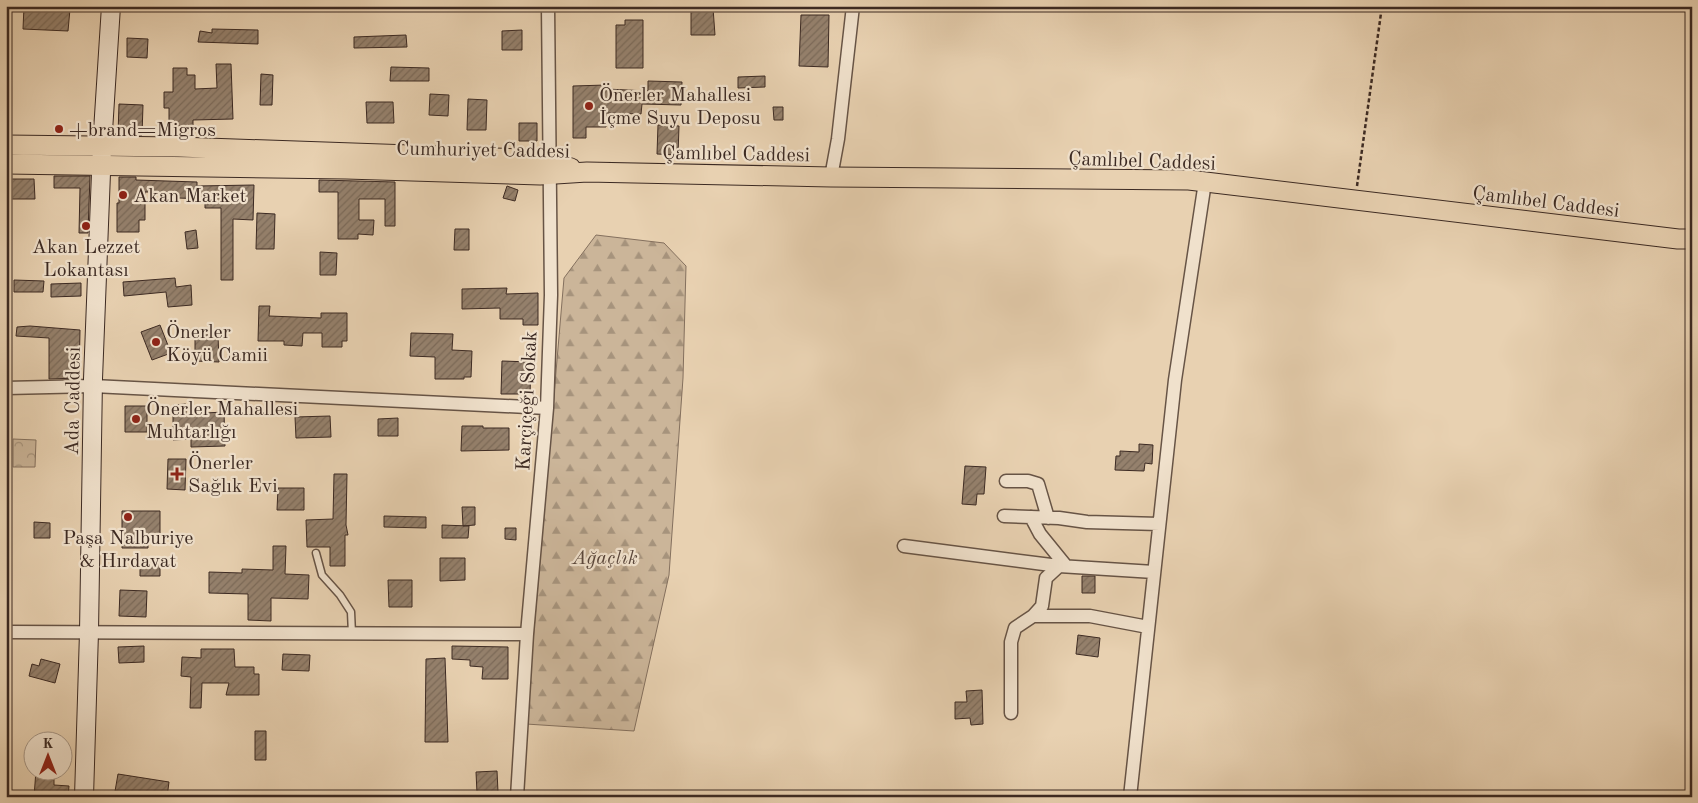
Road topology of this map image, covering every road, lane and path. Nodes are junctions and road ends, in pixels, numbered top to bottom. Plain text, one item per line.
1 (111, 6) edge
2 (548, 6) edge
3 (854, 6) edge
4 (1382, 6) edge
5 (6, 145) edge
6 (102, 156) junction
7 (6, 164) edge
8 (550, 169) junction
9 (587, 172) joint
10 (831, 177) junction
11 (1205, 182) junction
12 (1355, 200) junction
13 (1692, 239) edge
14 (93, 386) junction
15 (6, 388) edge
16 (547, 408) junction
17 (1006, 481) dead end
18 (1004, 516) dead end
19 (1031, 517) junction
20 (1048, 518) junction
21 (1160, 524) junction
22 (904, 546) dead end
23 (316, 553) dead end
24 (1063, 566) junction
25 (1154, 572) junction
26 (1032, 616) junction
27 (1148, 627) junction
28 (6, 632) edge
29 (89, 632) junction
30 (352, 634) junction
31 (527, 634) junction
32 (1010, 713) dead end
33 (84, 797) edge
34 (517, 797) edge
35 (1130, 797) edge

1 - 6 main road, Ada Caddesi
2 - 8 street, Karçiçeği Sokak
3 - 10 street
4 - 12 path
5 - 6 main road
6 - 7 main road
6 - 8 main road, Cumhuriyet Caddesi
6 - 14 main road, Ada Caddesi
8 - 9 main road, Cumhuriyet Caddesi
8 - 16 street, Karçiçeği Sokak
9 - 10 main road, Çamlıbel Caddesi
10 - 11 main road, Çamlıbel Caddesi
11 - 12 main road, Çamlıbel Caddesi
11 - 21 street
12 - 13 main road, Çamlıbel Caddesi
14 - 15 street
14 - 16 street
14 - 29 main road, Ada Caddesi
16 - 31 street, Karçiçeği Sokak
17 - 20 street
18 - 19 street
19 - 20 street
19 - 24 street
20 - 21 street
21 - 25 street
22 - 24 street
23 - 30 lane
24 - 25 street
24 - 26 street
25 - 27 street
26 - 27 street
26 - 32 street
27 - 35 street
28 - 29 street
29 - 30 street
29 - 33 main road, Ada Caddesi
30 - 31 street
31 - 34 street, Karçiçeği Sokak

